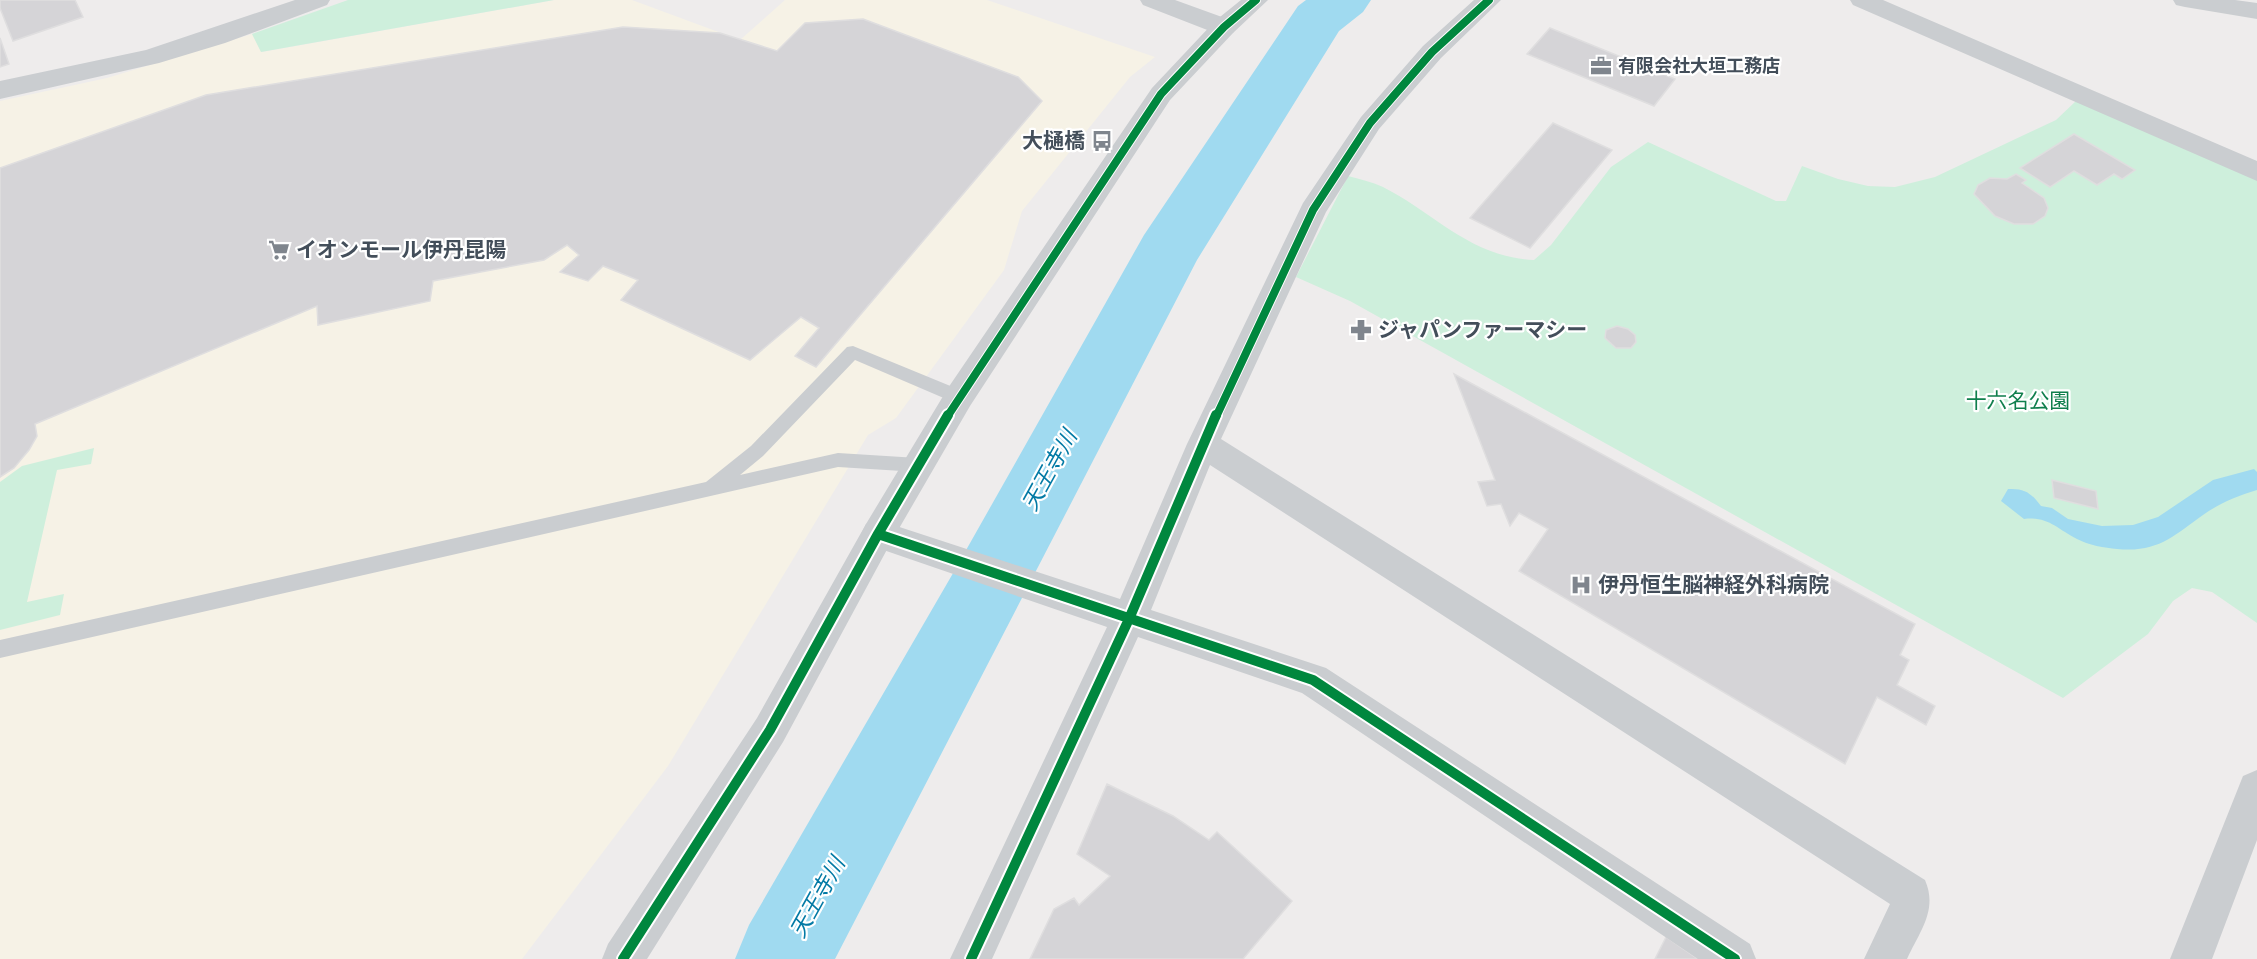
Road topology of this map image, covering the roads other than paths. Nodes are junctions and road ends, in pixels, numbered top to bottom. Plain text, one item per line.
1 (318, 0) edge
2 (1152, 0) edge
3 (1256, 0) edge
4 (1489, 0) edge
5 (1862, 0) edge
6 (2185, 0) edge
7 (2257, 11) edge
8 (1224, 27) junction
9 (0, 90) edge
10 (2257, 172) edge
11 (959, 397) junction
12 (1203, 444) junction
13 (918, 465) junction
14 (711, 488) junction
15 (893, 539) junction
16 (1120, 616) junction
17 (0, 649) edge
18 (2257, 789) edge
19 (623, 959) edge
20 (971, 959) edge
21 (1735, 959) edge
22 (1885, 959) edge
23 (2191, 959) edge

1 - 9 street
2 - 8 street
3 - 8 street
4 - 12 street
5 - 10 street
6 - 7 street
8 - 11 street
11 - 13 street
11 - 14 lane
12 - 16 street
12 - 22 street
13 - 14 lane
13 - 15 street
14 - 17 lane
15 - 16 street
15 - 19 street
16 - 20 street
16 - 21 street
18 - 23 street

